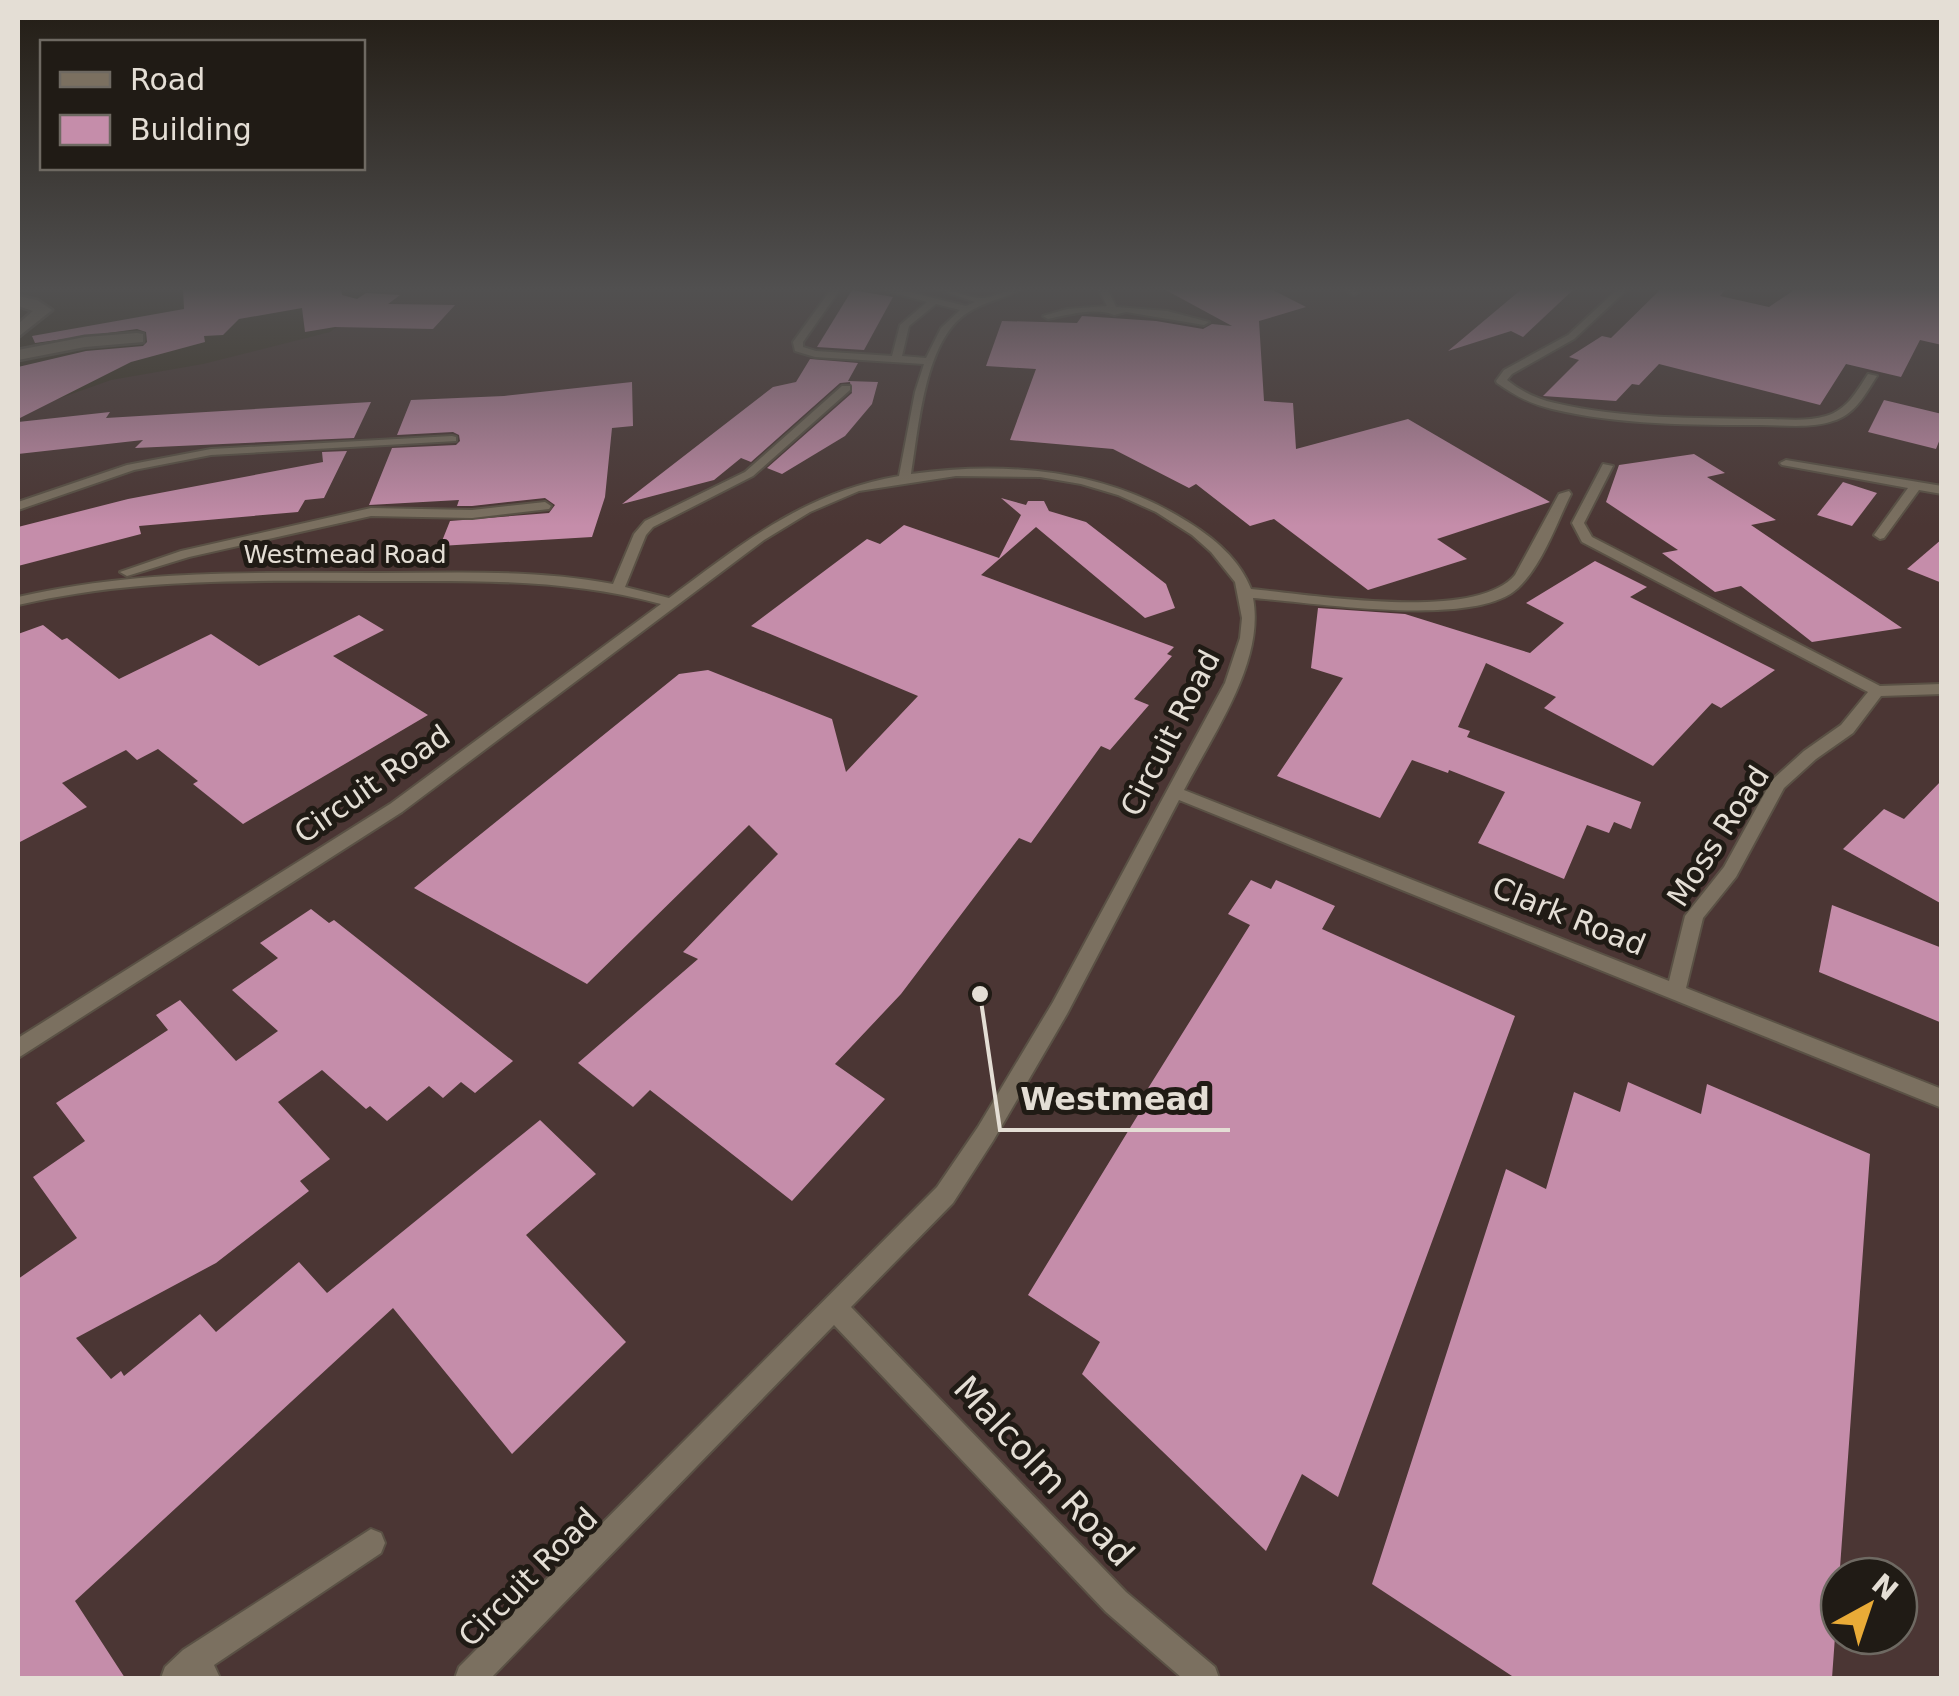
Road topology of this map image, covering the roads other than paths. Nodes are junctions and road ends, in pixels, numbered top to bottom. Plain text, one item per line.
1 (928, 367) edge
2 (1517, 367) edge
3 (1872, 376) dead end
4 (846, 388) dead end
5 (452, 439) dead end
6 (1786, 463) dead end
7 (1607, 466) dead end
8 (904, 478) junction
9 (1916, 486) junction
10 (1942, 490) edge
11 (1566, 494) dead end
12 (18, 506) edge
13 (545, 506) dead end
14 (1880, 535) dead end
15 (93, 582) junction
16 (619, 586) junction
17 (1248, 594) junction
18 (18, 601) edge
19 (672, 603) junction
20 (1942, 688) edge
21 (1877, 691) junction
22 (1174, 792) junction
23 (1676, 990) junction
24 (18, 1049) edge
25 (1942, 1099) edge
26 (836, 1309) junction
27 (371, 1543) dead end
28 (192, 1673) edge
29 (470, 1678) edge
30 (1204, 1678) edge

1 - 8 lane
2 - 3 lane
4 - 16 lane
5 - 12 lane
6 - 9 lane
7 - 21 lane
8 - 17 lane, Circuit Road
8 - 19 lane, Circuit Road
9 - 10 lane
9 - 14 lane
11 - 17 lane
13 - 15 lane
15 - 16 lane, Westmead Road
15 - 18 lane, Westmead Road
16 - 19 lane, Westmead Road
17 - 22 lane, Circuit Road
19 - 24 lane, Circuit Road
20 - 21 lane
21 - 23 lane, Moss Road
22 - 23 lane, Clark Road
22 - 26 lane, Circuit Road
23 - 25 lane, Clark Road
26 - 29 lane, Circuit Road
26 - 30 lane, Malcolm Road
27 - 28 lane

